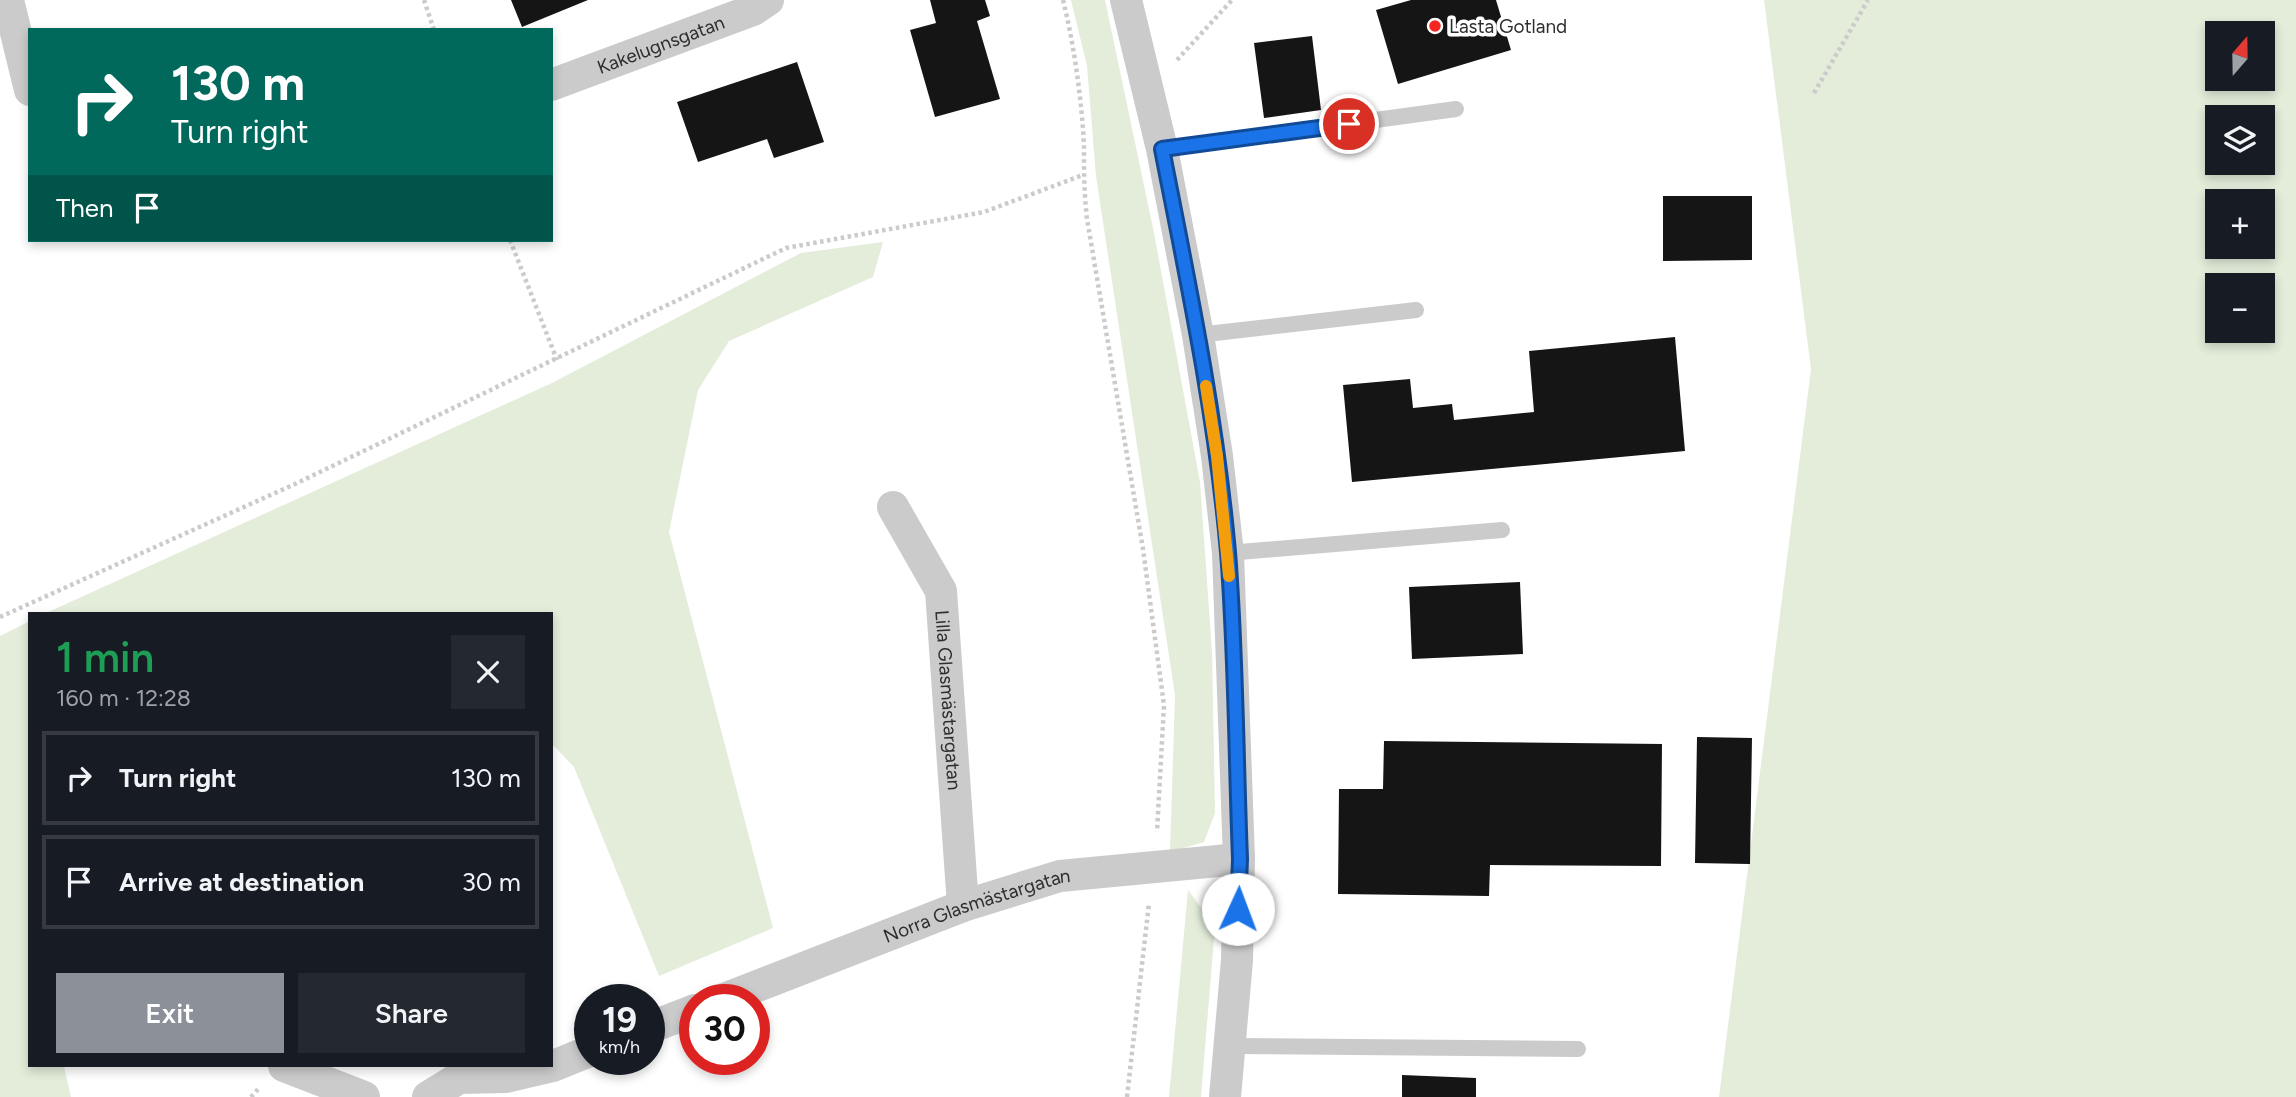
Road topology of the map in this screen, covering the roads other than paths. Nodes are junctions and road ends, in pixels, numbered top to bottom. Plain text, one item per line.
1 (8, 0) edge
2 (768, 0) edge
3 (1126, 0) edge
4 (28, 82) edge
5 (553, 84) edge
6 (1456, 109) dead end
7 (1162, 149) junction
8 (1416, 310) dead end
9 (1198, 335) junction
10 (893, 508) dead end
11 (1502, 530) dead end
12 (1228, 553) junction
13 (1240, 859) junction
14 (963, 906) junction
15 (763, 984) edge
16 (1229, 1046) junction
17 (1578, 1049) dead end
18 (574, 1057) edge
19 (553, 1066) edge
20 (287, 1067) edge
21 (549, 1067) edge
22 (457, 1072) edge
23 (364, 1097) edge
24 (428, 1097) edge
25 (1225, 1097) edge

1 - 4 street
2 - 5 street, Kakelugnsgatan
3 - 7 street
6 - 7 lane
7 - 9 street
8 - 9 lane
9 - 12 street
10 - 14 street, Lilla Glasmästargatan
11 - 12 lane
12 - 13 street
13 - 14 street, Norra Glasmästargatan
13 - 16 street
14 - 15 street, Norra Glasmästargatan
16 - 17 lane
16 - 25 street
18 - 19 street
20 - 23 street
21 - 22 street
22 - 24 street

